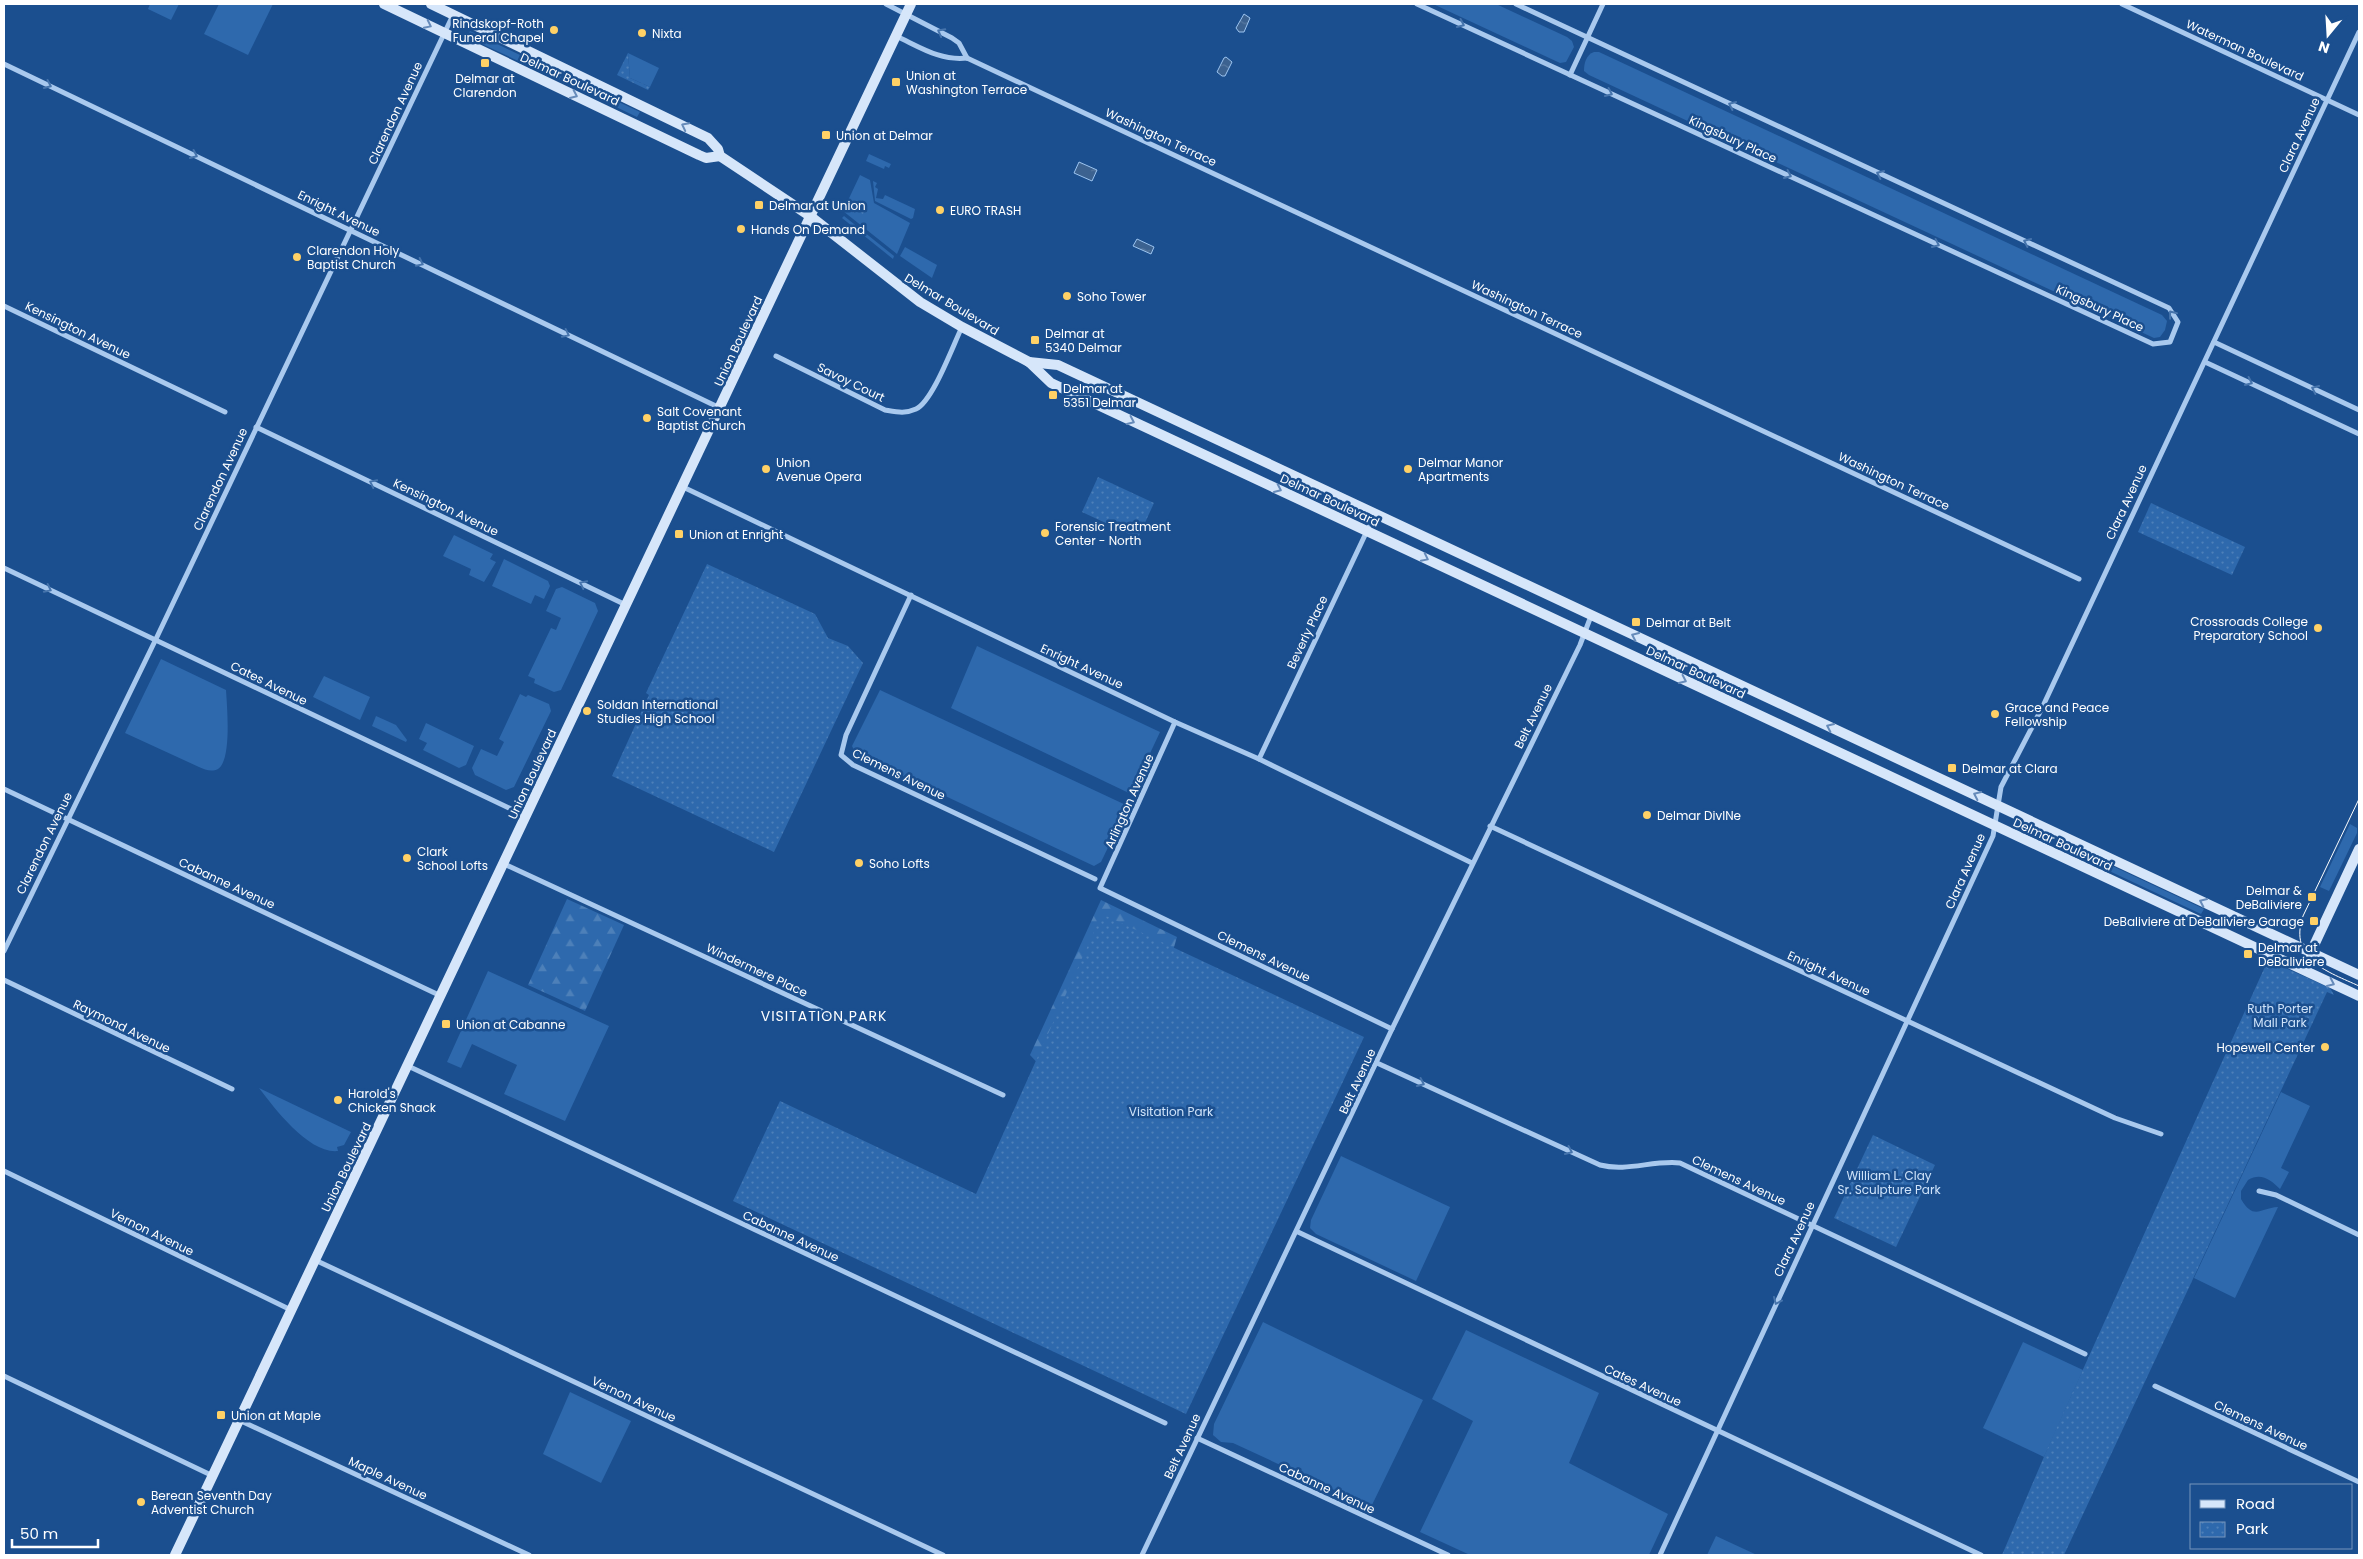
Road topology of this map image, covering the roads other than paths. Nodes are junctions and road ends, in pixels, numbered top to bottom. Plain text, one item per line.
1 (384, 4) edge
2 (431, 4) edge
3 (886, 4) edge
4 (911, 4) edge
5 (1417, 4) edge
6 (1516, 4) edge
7 (1603, 4) edge
8 (2122, 4) edge
9 (453, 14) junction
10 (906, 14) junction
11 (444, 32) junction
12 (2359, 32) edge
13 (896, 36) junction
14 (1587, 37) junction
15 (967, 58) junction
16 (4, 64) edge
17 (1570, 75) junction
18 (2327, 100) junction
19 (2359, 115) edge
20 (720, 156) junction
21 (810, 216) junction
22 (350, 230) junction
23 (4, 306) edge
24 (962, 327) junction
25 (2214, 342) junction
26 (776, 356) dead end
27 (1029, 362) junction
28 (2204, 362) junction
29 (720, 408) junction
30 (2359, 410) edge
31 (225, 412) dead end
32 (256, 427) junction
33 (2359, 434) edge
34 (682, 487) junction
35 (1375, 514) junction
36 (1367, 530) junction
37 (4, 568) edge
38 (2079, 579) dead end
39 (911, 596) junction
40 (626, 605) junction
41 (1591, 616) junction
42 (1583, 634) junction
43 (155, 641) junction
44 (1176, 722) junction
45 (1259, 759) junction
46 (4, 789) edge
47 (1998, 805) junction
48 (526, 816) junction
49 (67, 820) junction
50 (1994, 825) junction
51 (1490, 826) junction
52 (2087, 847) junction
53 (2359, 849) edge
54 (1472, 863) junction
55 (504, 864) junction
56 (2078, 864) junction
57 (1095, 878) dead end
58 (1100, 888) joint
59 (4, 951) edge
60 (2310, 953) junction
61 (2303, 970) junction
62 (2359, 975) edge
63 (4, 980) edge
64 (441, 996) junction
65 (2359, 996) edge
66 (1907, 1021) junction
67 (1392, 1030) junction
68 (1376, 1063) junction
69 (408, 1066) junction
70 (232, 1089) dead end
71 (1003, 1095) dead end
72 (2161, 1134) dead end
73 (4, 1171) edge
74 (2259, 1191) dead end
75 (1811, 1225) junction
76 (1298, 1232) junction
77 (2359, 1234) edge
78 (316, 1260) junction
79 (291, 1310) junction
80 (2085, 1354) dead end
81 (4, 1376) edge
82 (2155, 1386) dead end
83 (240, 1420) junction
84 (1165, 1423) dead end
85 (1716, 1431) junction
86 (1197, 1438) junction
87 (213, 1476) junction
88 (2359, 1482) edge
89 (175, 1555) edge
90 (529, 1555) edge
91 (943, 1555) edge
92 (1142, 1555) edge
93 (1448, 1555) edge
94 (1660, 1555) edge
95 (1981, 1555) edge

1 -> 11 main road, Delmar Boulevard
2 - 9 main road, Delmar Boulevard
3 - 10 street
4 - 10 main road, Union Boulevard
5 -> 17 street, Kingsbury Place
6 - 14 street, Kingsbury Place
7 - 14 street
8 - 18 street, Waterman Boulevard
9 - 11 street, Clarendon Avenue
20 -> 9 main road, Delmar Boulevard
10 - 13 main road, Union Boulevard
15 -> 10 street
11 -> 20 main road, Delmar Boulevard
11 - 22 street, Clarendon Avenue
12 - 18 street, Clara Avenue
13 - 15 street
13 - 21 main road, Union Boulevard
14 - 17 street
17 -> 14 street, Kingsbury Place
15 - 38 street, Washington Terrace
16 -> 22 street, Enright Avenue
18 - 19 street, Waterman Boulevard
18 - 25 street, Clara Avenue
20 - 21 main road, Delmar Boulevard
21 - 24 main road, Delmar Boulevard
21 - 29 main road, Union Boulevard
22 -> 29 street, Enright Avenue
22 - 32 street, Clarendon Avenue
23 - 31 street, Kensington Avenue
24 - 26 street, Savoy Court
24 - 27 main road, Delmar Boulevard
25 - 28 street, Clara Avenue
30 -> 25 street
27 - 35 main road, Delmar Boulevard
27 -> 36 main road, Delmar Boulevard
28 -> 33 street
28 - 47 street, Clara Avenue
29 - 34 main road, Union Boulevard
40 -> 32 street, Kensington Avenue
32 - 43 street, Clarendon Avenue
34 - 39 street, Enright Avenue
34 - 40 main road, Union Boulevard
35 - 36 street, Beverly Place
35 - 41 main road, Delmar Boulevard
36 -> 42 main road, Delmar Boulevard
36 - 45 street, Beverly Place
37 -> 43 street, Cates Avenue
39 - 44 street, Enright Avenue
39 - 57 street, Clemens Avenue
40 - 48 main road, Union Boulevard
41 - 42 street, Belt Avenue
47 -> 41 main road, Delmar Boulevard
42 -> 50 main road, Delmar Boulevard
42 - 51 street, Belt Avenue
43 - 48 street, Cates Avenue
43 - 49 street, Clarendon Avenue
44 - 45 street, Enright Avenue
44 - 58 street, Arlington Avenue
45 - 54 street, Enright Avenue
46 - 49 street, Cabanne Avenue
47 - 50 street, Clara Avenue
47 - 52 main road, Delmar Boulevard
48 - 55 main road, Union Boulevard
49 - 59 street, Clarendon Avenue
49 - 64 street, Cabanne Avenue
50 - 56 main road, Delmar Boulevard
50 - 66 street, Clara Avenue
51 - 54 street, Belt Avenue
51 - 66 street, Enright Avenue
52 - 56 main road
60 -> 52 main road, Delmar Boulevard
53 - 60 main road
54 - 67 street, Belt Avenue
55 - 64 main road, Union Boulevard
55 - 71 street, Windermere Place
56 - 61 main road, Delmar Boulevard
58 - 67 street, Clemens Avenue
60 - 61 main road
60 - 62 main road, Delmar Boulevard
61 -> 65 main road, Delmar Boulevard
63 - 70 street, Raymond Avenue
64 - 69 main road, Union Boulevard
66 - 72 street, Enright Avenue
66 - 75 street, Clara Avenue
67 - 68 street, Belt Avenue
68 -> 75 street, Clemens Avenue
68 - 76 street, Belt Avenue
69 - 78 main road, Union Boulevard
69 - 84 street, Cabanne Avenue
73 - 79 street, Vernon Avenue
74 - 77 street
75 - 80 street, Clemens Avenue
75 -> 85 street, Clara Avenue
76 - 85 street, Cates Avenue
76 - 86 street, Belt Avenue
78 - 79 main road, Union Boulevard
78 - 91 street, Vernon Avenue
79 - 83 main road, Union Boulevard
81 - 87 street
82 - 88 street, Clemens Avenue
83 - 87 main road, Union Boulevard
83 - 90 street, Maple Avenue
85 - 94 street, Clara Avenue
85 - 95 street, Cates Avenue
86 - 92 street, Belt Avenue
86 - 93 street, Cabanne Avenue
87 - 89 main road, Union Boulevard

